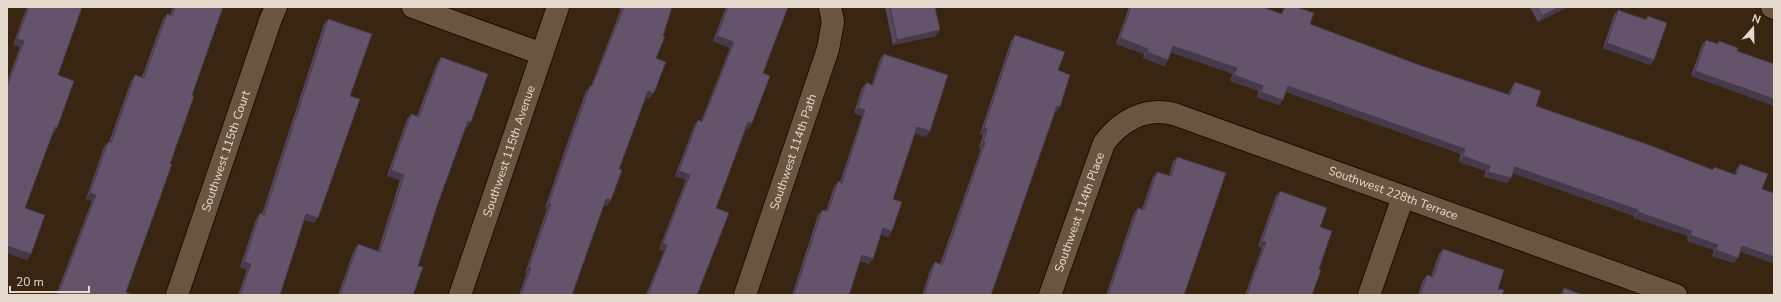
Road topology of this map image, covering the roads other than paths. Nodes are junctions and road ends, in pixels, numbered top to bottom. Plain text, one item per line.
1 (276, 7) edge
2 (413, 7) edge
3 (558, 7) edge
4 (830, 7) edge
5 (542, 54) junction
6 (1113, 131) joint
7 (1403, 196) junction
8 (177, 295) edge
9 (460, 295) edge
10 (745, 295) edge
11 (1050, 295) edge
12 (1369, 295) edge
13 (1676, 295) edge

1 - 8 street, Southwest 115th Court
2 - 5 street
3 - 5 street, Southwest 115th Avenue
4 - 10 street, Southwest 114th Path
5 - 9 street, Southwest 115th Avenue
6 - 7 street, Southwest 228th Terrace
6 - 11 street, Southwest 114th Place
7 - 12 street
7 - 13 street, Southwest 228th Terrace

